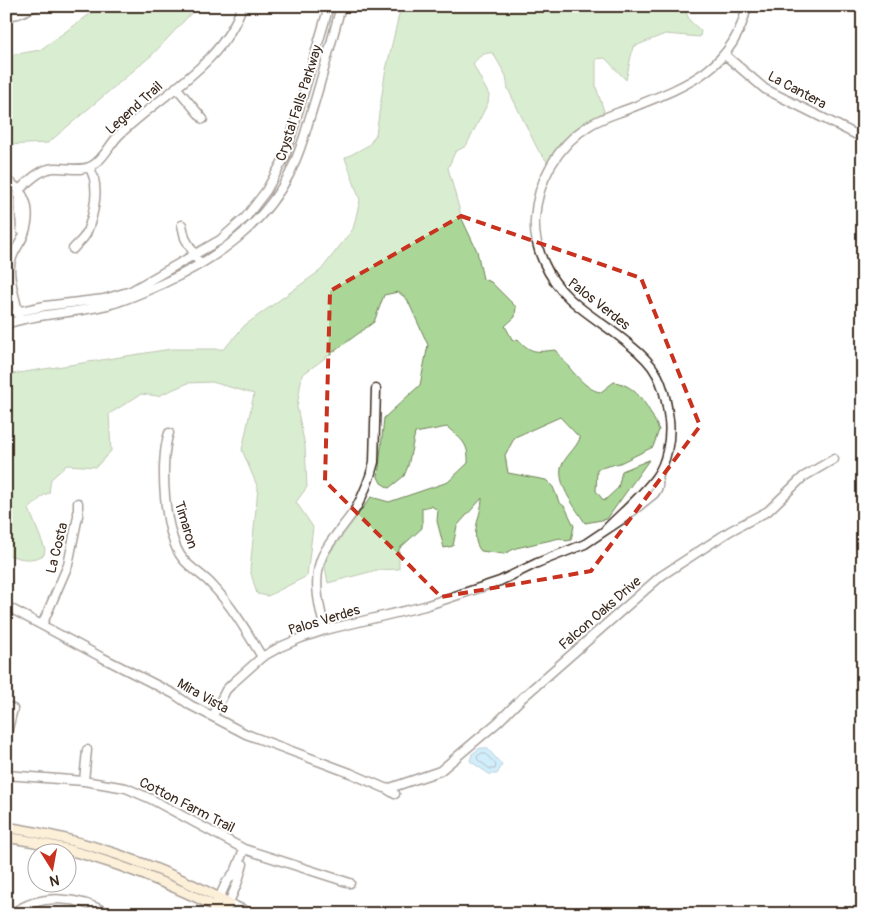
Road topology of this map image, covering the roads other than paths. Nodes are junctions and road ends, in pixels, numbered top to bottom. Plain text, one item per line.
1 (36, 6) edge
2 (242, 6) edge
3 (329, 6) edge
4 (341, 6) edge
5 (747, 6) edge
6 (6, 16) edge
7 (725, 55) junction
8 (176, 87) junction
9 (203, 119) dead end
10 (863, 138) edge
11 (89, 167) junction
12 (6, 180) edge
13 (19, 190) junction
14 (182, 225) dead end
15 (16, 248) junction
16 (73, 249) dead end
17 (6, 254) edge
18 (195, 256) junction
19 (201, 265) junction
20 (18, 311) junction
21 (7, 319) edge
22 (20, 320) junction
23 (376, 389) dead end
24 (168, 433) dead end
25 (834, 459) dead end
26 (78, 502) dead end
27 (6, 606) edge
28 (42, 625) junction
29 (325, 630) junction
30 (262, 657) junction
31 (10, 707) edge
32 (213, 716) junction
33 (6, 737) edge
34 (87, 750) dead end
35 (6, 775) edge
36 (84, 781) junction
37 (387, 789) junction
38 (395, 794) dead end
39 (6, 827) edge
40 (6, 837) edge
41 (247, 850) junction
42 (350, 883) dead end
43 (215, 906) edge
44 (6, 909) edge
45 (227, 910) edge
46 (11, 914) edge
47 (109, 914) edge
48 (252, 914) edge

1 - 6 street
2 - 8 street, Legend Trail
3 - 18 street, Crystal Falls Parkway
4 - 19 street, Crystal Falls Parkway
5 - 7 street, Palos Verdes
7 - 10 street, La Cantera
7 - 29 street, Palos Verdes
8 - 9 street
8 - 11 street, Legend Trail
11 - 13 street
11 - 16 street
12 - 13 street
13 - 15 street
14 - 18 street
15 - 17 street
15 - 20 street
18 - 19 street
18 - 20 street, Crystal Falls Parkway
19 - 22 street, Crystal Falls Parkway
20 - 21 street, Crystal Falls Parkway
20 - 22 street
21 - 22 street, Crystal Falls Parkway
23 - 29 street
24 - 30 street, Timaron
25 - 37 street, Falcon Oaks Drive
26 - 28 street, La Costa
27 - 28 street, Mira Vista
28 - 32 street, Mira Vista
29 - 30 street, Palos Verdes
30 - 32 street, Palos Verdes
31 - 33 street
32 - 37 street, Mira Vista
34 - 36 street
35 - 36 street, Cotton Farm Trail
36 - 41 street, Cotton Farm Trail
37 - 38 street, Mira Vista
39 - 43 main road
40 - 43 main road
41 - 42 street, Cotton Farm Trail
41 - 43 street
41 - 45 street
43 - 45 main road
44 - 46 street
45 - 48 street
46 - 47 street

